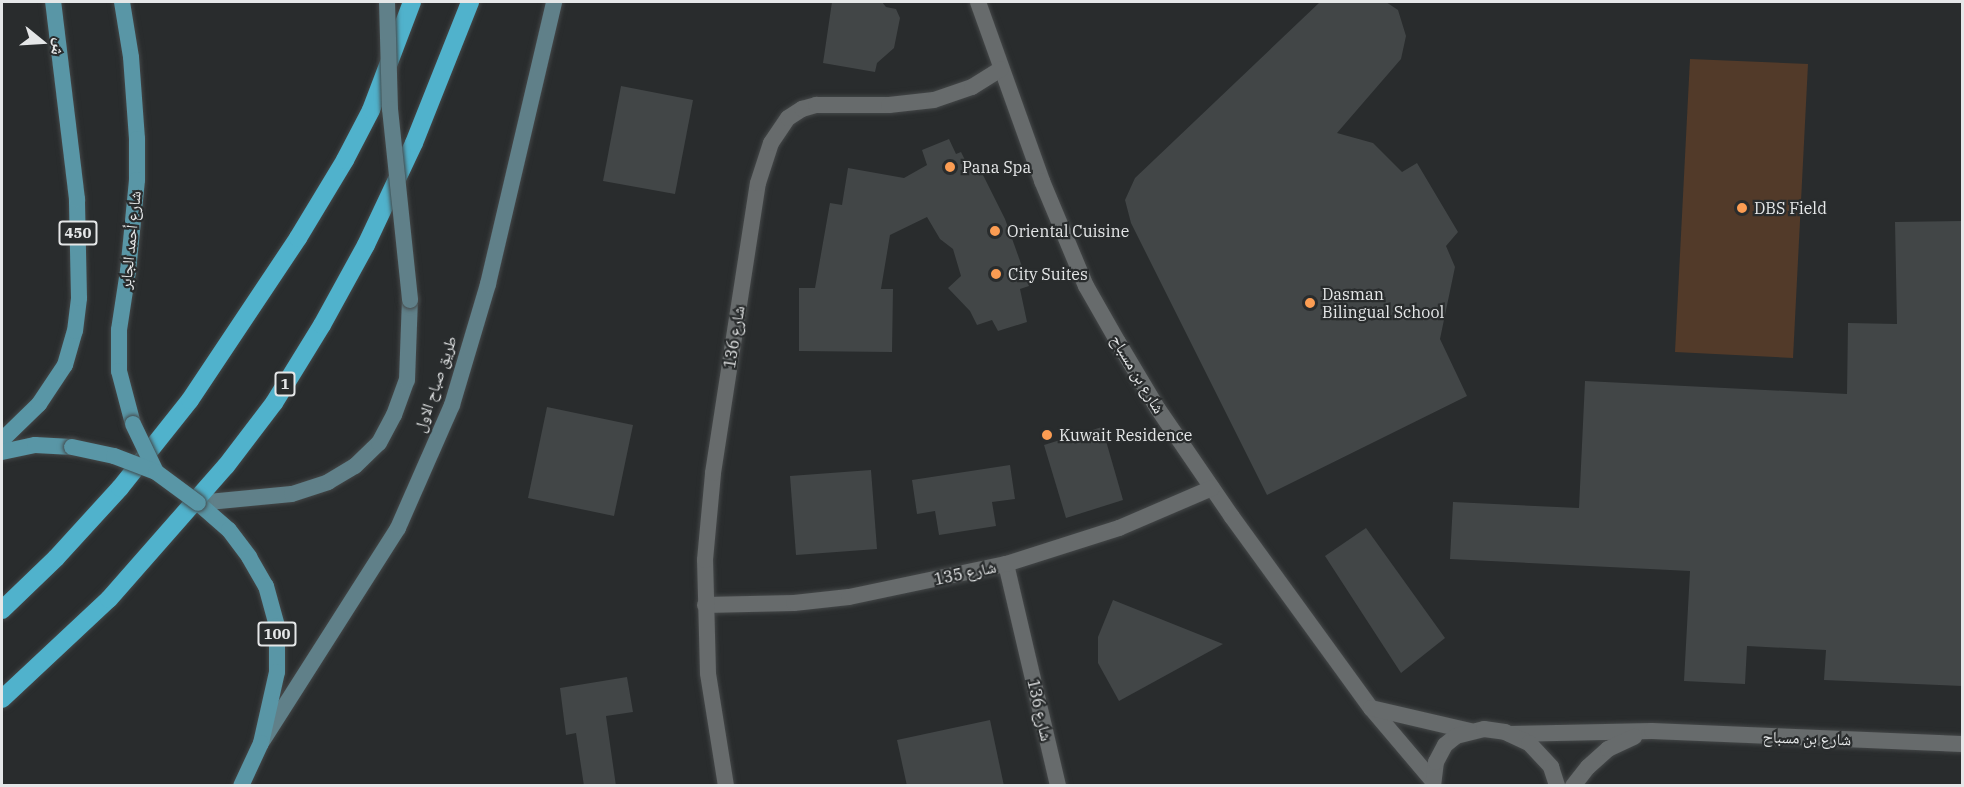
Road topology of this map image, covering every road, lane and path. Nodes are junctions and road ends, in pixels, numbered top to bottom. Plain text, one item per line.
1 (53, 2) edge
2 (122, 2) edge
3 (387, 2) edge
4 (412, 2) edge
5 (470, 2) edge
6 (554, 2) edge
7 (978, 2) edge
8 (1001, 69) junction
9 (2, 440) edge
10 (2, 452) edge
11 (156, 472) junction
12 (1212, 488) junction
13 (198, 503) junction
14 (1006, 564) junction
15 (705, 605) junction
16 (2, 610) edge
17 (2, 699) edge
18 (1371, 708) junction
19 (1471, 731) junction
20 (1652, 731) junction
21 (1510, 734) junction
22 (261, 743) junction
23 (1962, 744) edge
24 (1433, 783) edge
25 (241, 786) edge
26 (726, 786) edge
27 (1058, 786) edge
28 (1557, 786) edge
29 (1574, 786) edge

1 - 9 main road, 450
2 - 11 main road, شارع أحمد الجابر, bridge
3 - 13 main road, طريق صباح الاول, bridge
4 - 16 highway
5 - 17 highway, 1
6 - 22 main road, طريق صباح الاول
7 - 8 street, شارع بن مسباح
8 - 12 street, شارع بن مسباح
8 - 15 street, شارع 136
10 - 11 main road, 100, bridge
11 - 13 main road, 100, bridge
12 - 14 street, شارع 135
12 - 18 street, شارع بن مسباح
13 - 22 main road, 100
14 - 15 street, شارع 135
14 - 27 street, شارع 136
15 - 26 street, شارع 136
18 - 19 street
18 - 24 street, شارع بن مسباح
19 - 21 street
19 - 24 street
20 - 21 street, شارع بن مسباح
20 - 23 street, شارع بن مسباح
20 - 29 street, شارع بن مسباح
21 - 28 street
22 - 25 main road, 100

